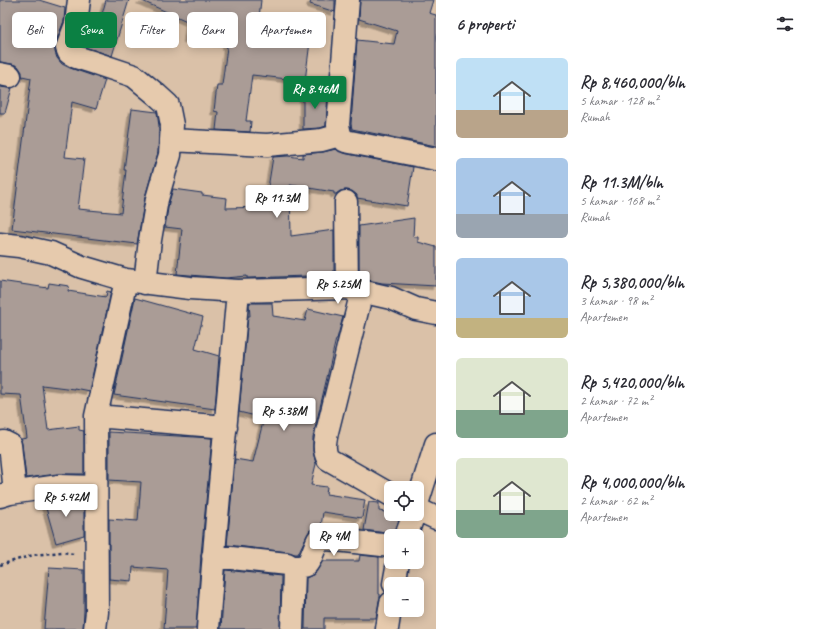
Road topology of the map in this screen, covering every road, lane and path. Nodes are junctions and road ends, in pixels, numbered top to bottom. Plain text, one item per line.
1 (79, 0) edge
2 (348, 0) edge
3 (340, 135) junction
4 (171, 140) junction
5 (436, 160) edge
6 (346, 202) dead end
7 (0, 244) edge
8 (136, 281) junction
9 (355, 289) junction
10 (238, 291) junction
11 (436, 313) edge
12 (96, 416) junction
13 (226, 427) junction
14 (0, 443) edge
15 (436, 444) edge
16 (424, 482) edge
17 (96, 487) junction
18 (384, 491) edge
19 (8, 494) edge
20 (424, 512) edge
21 (436, 518) edge
22 (384, 545) edge
23 (213, 556) junction
24 (96, 557) junction
25 (0, 565) edge
26 (292, 567) junction
27 (389, 617) edge
28 (96, 629) edge
29 (208, 629) edge
30 (292, 629) edge
31 (387, 629) edge

1 - 4 street
2 - 3 street
3 - 4 street
3 - 5 street
4 - 8 street
6 - 9 street
7 - 8 street
8 - 10 street
8 - 12 street
9 - 10 street
9 - 11 street
9 - 18 street
10 - 13 street
12 - 13 street
12 - 17 street
13 - 23 street
14 - 19 street
15 - 16 street
17 - 19 street
17 - 24 street
20 - 21 street
22 - 26 street
23 - 26 street
23 - 29 street
24 - 25 path
24 - 28 street
26 - 30 street
27 - 31 street

